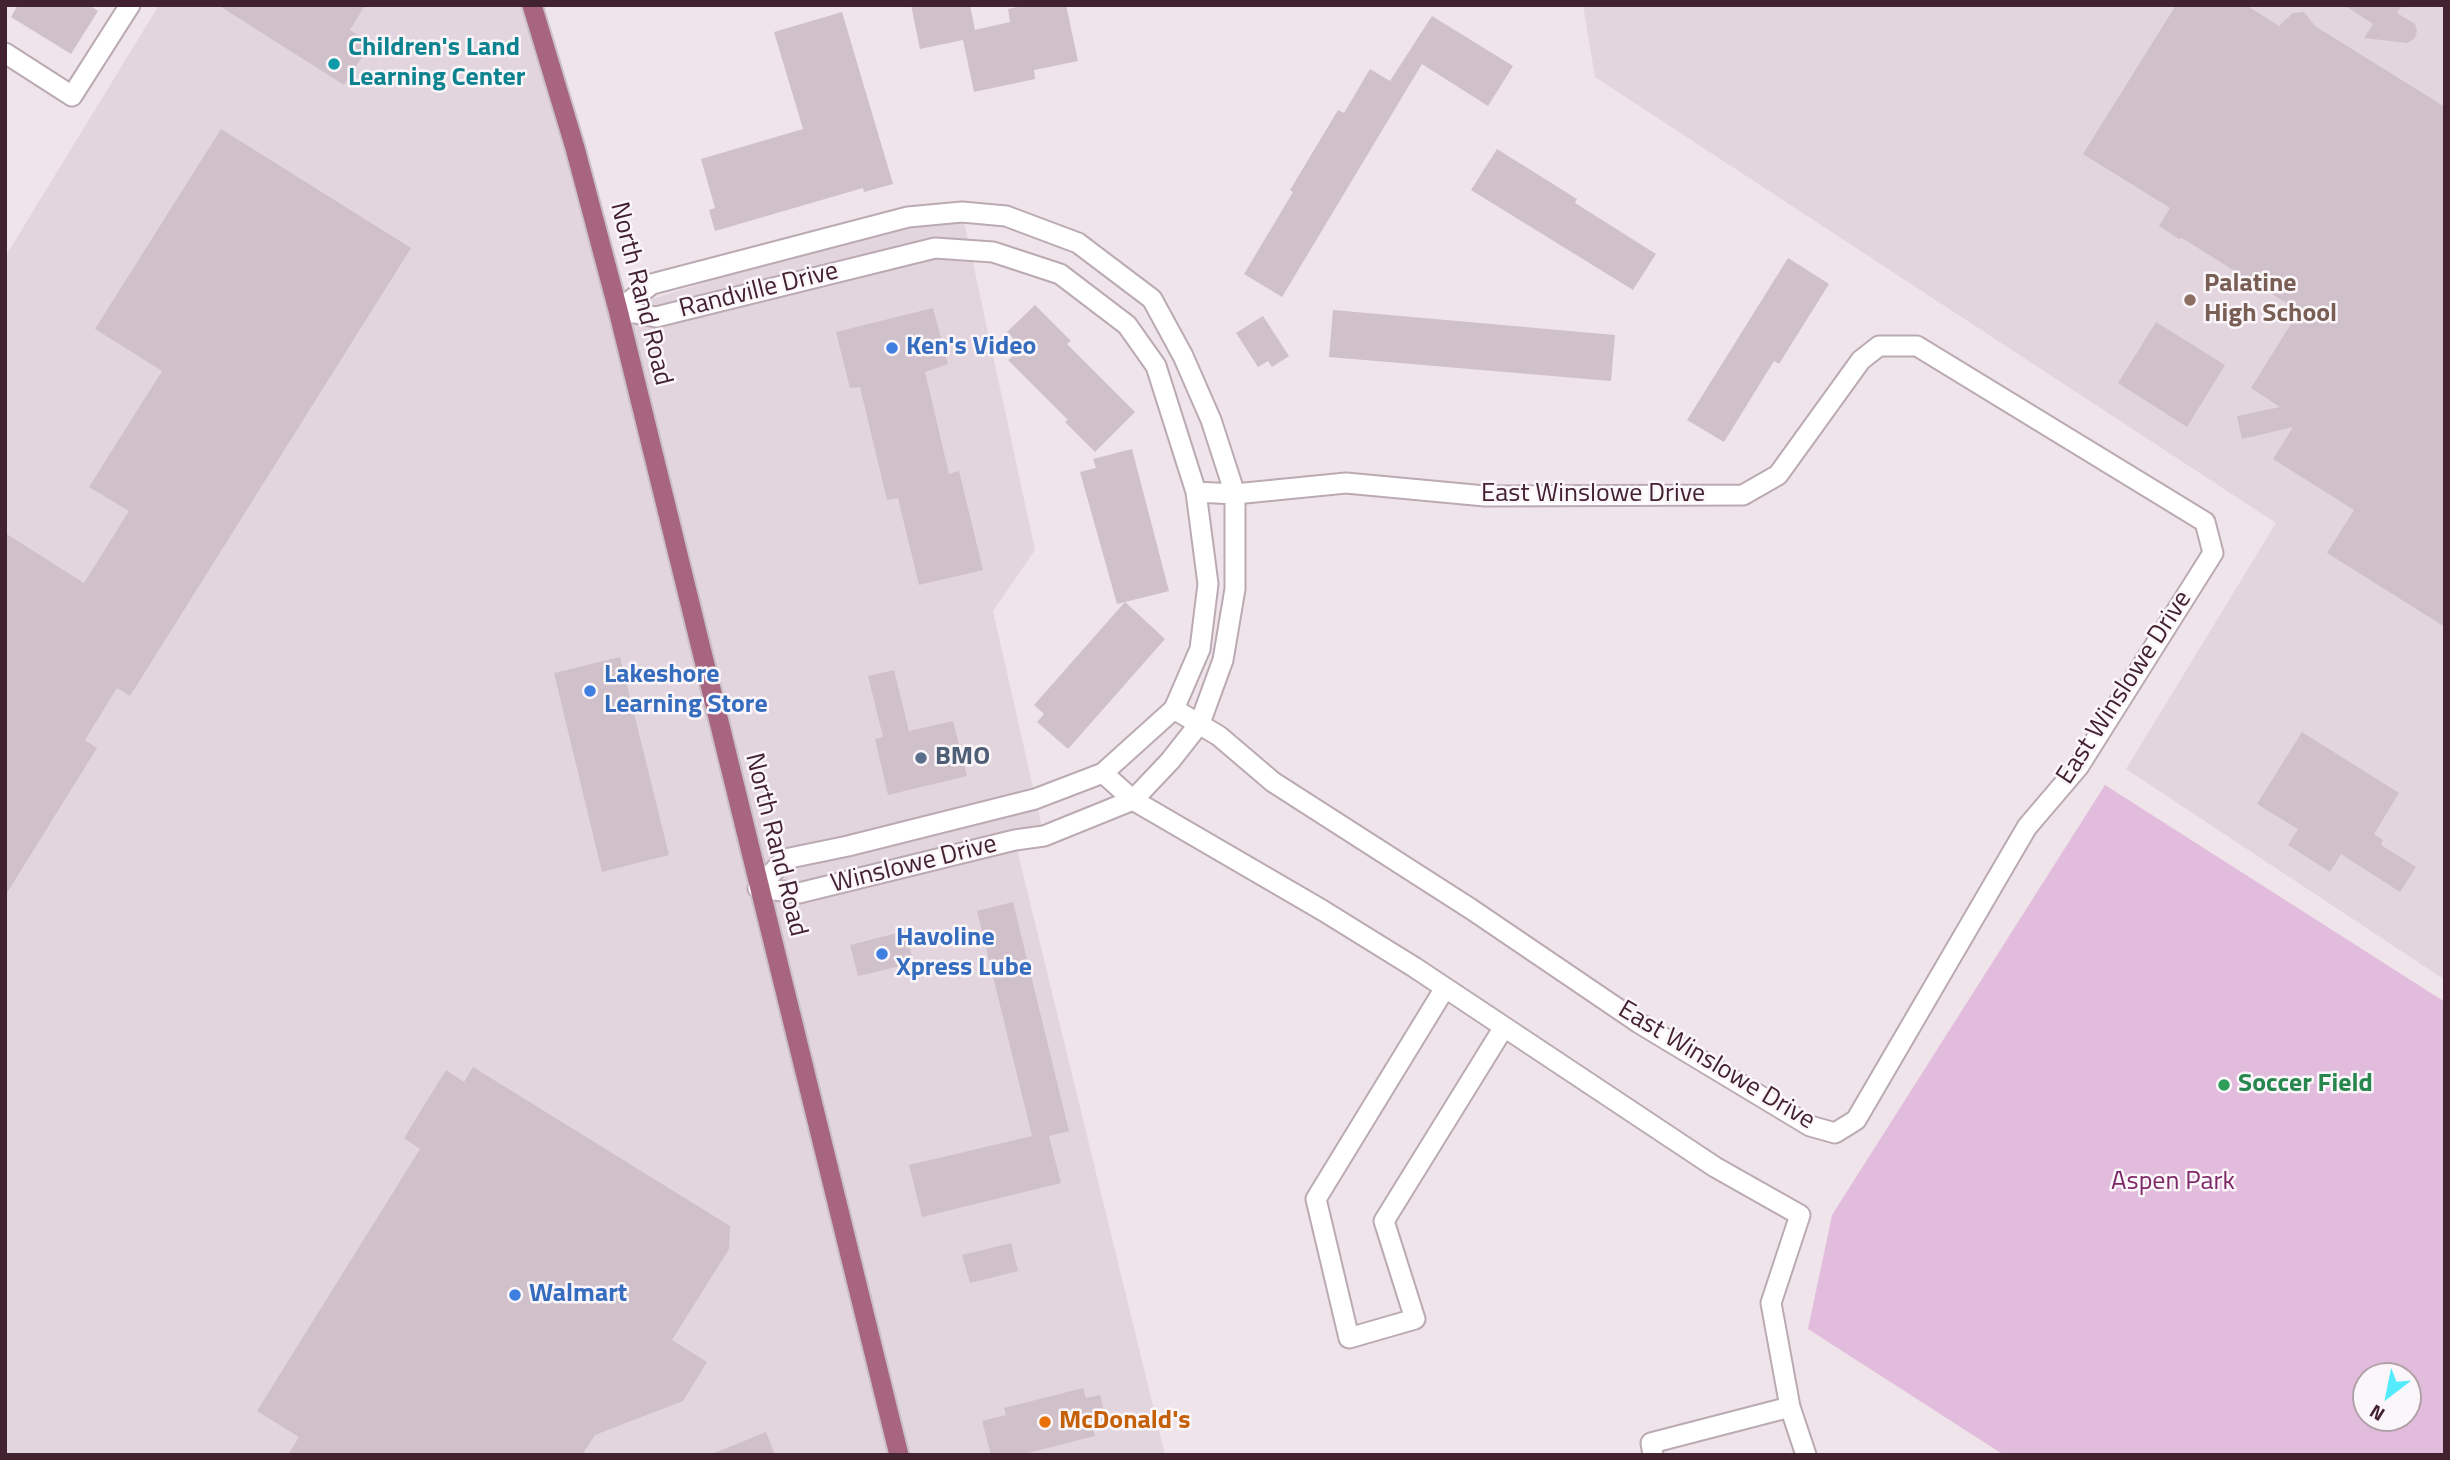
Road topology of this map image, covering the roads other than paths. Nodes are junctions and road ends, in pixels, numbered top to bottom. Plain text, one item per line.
1 (130, 5) edge
2 (532, 5) edge
3 (5, 53) edge
4 (930, 215) junction
5 (934, 248) junction
6 (1152, 299) joint
7 (618, 310) junction
8 (1127, 325) joint
9 (1196, 492) junction
10 (1235, 494) junction
11 (1174, 709) junction
12 (1200, 723) junction
13 (1103, 773) junction
14 (1133, 800) junction
15 (758, 888) junction
16 (1445, 988) junction
17 (1504, 1027) junction
18 (1790, 1407) junction
19 (1652, 1449) edge
20 (899, 1455) edge
21 (1806, 1455) edge

1 - 3 street
2 - 7 main road, North Rand Road
4 - 5 street
4 - 6 street, Randville Drive
4 - 7 street, Randville Drive
5 - 7 street, Randville Drive
5 - 8 street, Randville Drive
6 - 10 street, Winslowe Drive
7 - 15 main road, North Rand Road
8 - 9 street, Winslowe Drive
9 - 10 street, East Winslowe Drive
9 - 11 street, Winslowe Drive
10 - 12 street, Winslowe Drive
10 - 12 street, East Winslowe Drive
11 - 12 street, East Winslowe Drive
11 - 13 street, Winslowe Drive
12 - 14 street, Winslowe Drive
13 - 14 street
13 - 15 street, Winslowe Drive
14 - 15 street, Winslowe Drive
14 - 16 street
15 - 20 main road, North Rand Road
16 - 17 street
16 - 17 street
17 - 18 street
18 - 19 street
18 - 21 street

